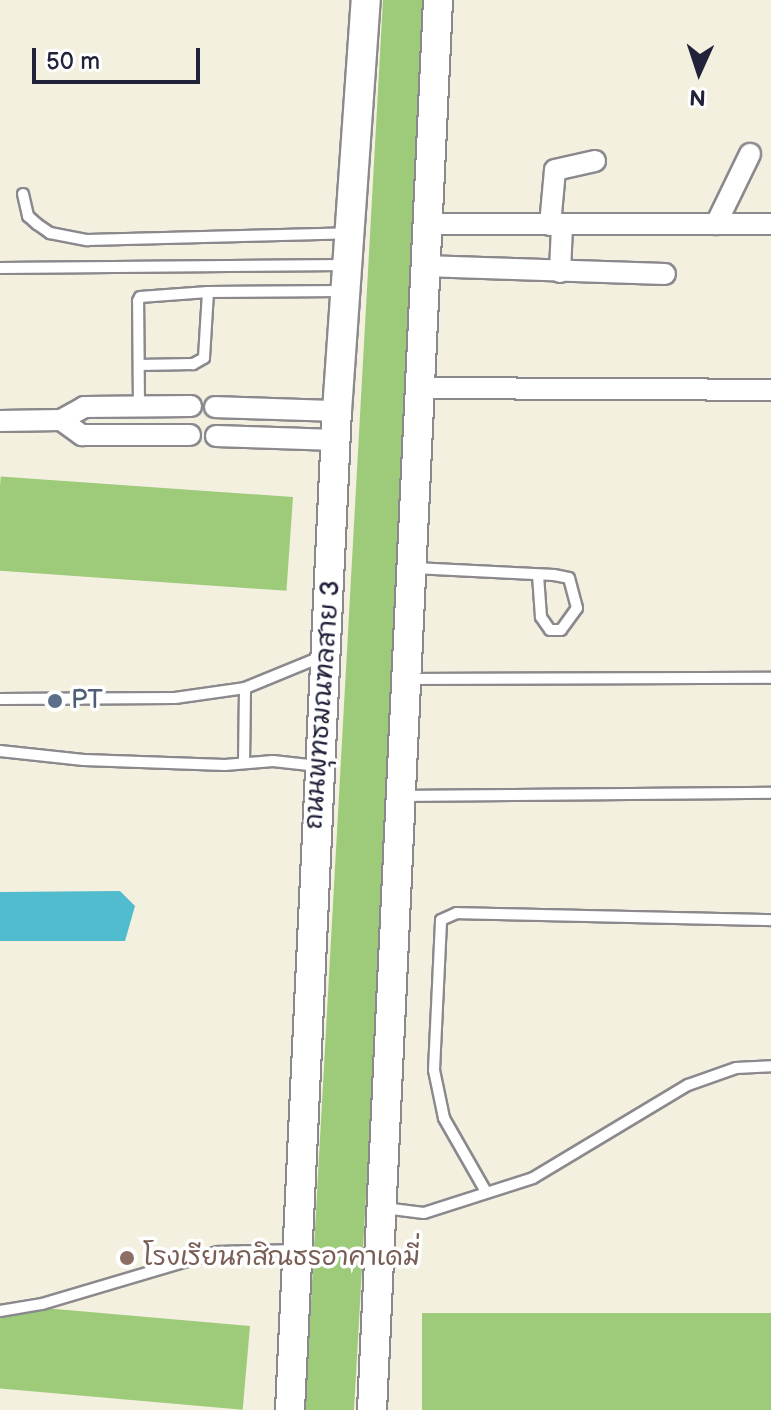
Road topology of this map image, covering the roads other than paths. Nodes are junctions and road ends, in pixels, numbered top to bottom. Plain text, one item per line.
1 (366, 0) edge
2 (438, 0) edge
3 (750, 154) dead end
4 (595, 161) dead end
5 (23, 194) dead end
6 (425, 224) junction
7 (716, 224) junction
8 (771, 224) edge
9 (556, 225) junction
10 (351, 233) junction
11 (423, 266) junction
12 (0, 268) edge
13 (560, 272) junction
14 (665, 274) dead end
15 (348, 278) junction
16 (208, 292) junction
17 (139, 365) junction
18 (418, 388) junction
19 (771, 390) edge
20 (139, 406) junction
21 (191, 406) dead end
22 (215, 407) dead end
23 (337, 411) junction
24 (61, 420) junction
25 (0, 421) edge
26 (190, 435) dead end
27 (216, 436) dead end
28 (336, 440) junction
29 (409, 567) junction
30 (538, 575) junction
31 (328, 655) junction
32 (771, 678) edge
33 (404, 679) junction
34 (245, 688) junction
35 (0, 699) edge
36 (0, 751) edge
37 (244, 762) junction
38 (324, 767) junction
39 (771, 793) edge
40 (399, 796) junction
41 (771, 920) edge
42 (771, 1066) edge
43 (485, 1190) junction
44 (384, 1208) junction
45 (299, 1250) junction
46 (0, 1311) edge
47 (290, 1410) edge
48 (372, 1410) edge

1 - 10 main road, ถนนพุทธมณฑลสาย 3
2 - 6 main road
3 - 7 street
4 - 9 street
5 - 10 lane
6 - 9 street
6 - 11 main road
7 - 8 street
7 - 9 street
9 - 13 street
10 - 15 main road, ถนนพุทธมณฑลสาย 3
11 - 13 street
11 - 18 main road
12 - 15 lane
13 - 14 street
15 - 16 lane
15 - 23 main road, ถนนพุทธมณฑลสาย 3
16 - 17 lane
16 - 17 lane
17 - 20 lane
18 - 19 street
18 - 29 main road
20 - 21 street
20 - 24 street
22 - 23 street
23 - 28 main road, ถนนพุทธมณฑลสาย 3
24 - 25 street
24 - 26 street
27 - 28 street
28 - 31 main road, ถนนพุทธมณฑลสาย 3
29 - 30 lane
29 - 33 main road
30 - 30 lane
31 - 34 lane
31 - 38 main road, ถนนพุทธมณฑลสาย 3
32 - 33 lane
33 - 40 main road
34 - 35 lane
34 - 37 lane
36 - 37 lane
37 - 38 lane
38 - 45 main road, ถนนพุทธมณฑลสาย 3
39 - 40 lane
40 - 44 main road
41 - 43 lane
42 - 43 lane
43 - 44 lane
44 - 48 main road
45 - 46 lane
45 - 47 main road, ถนนพุทธมณฑลสาย 3

